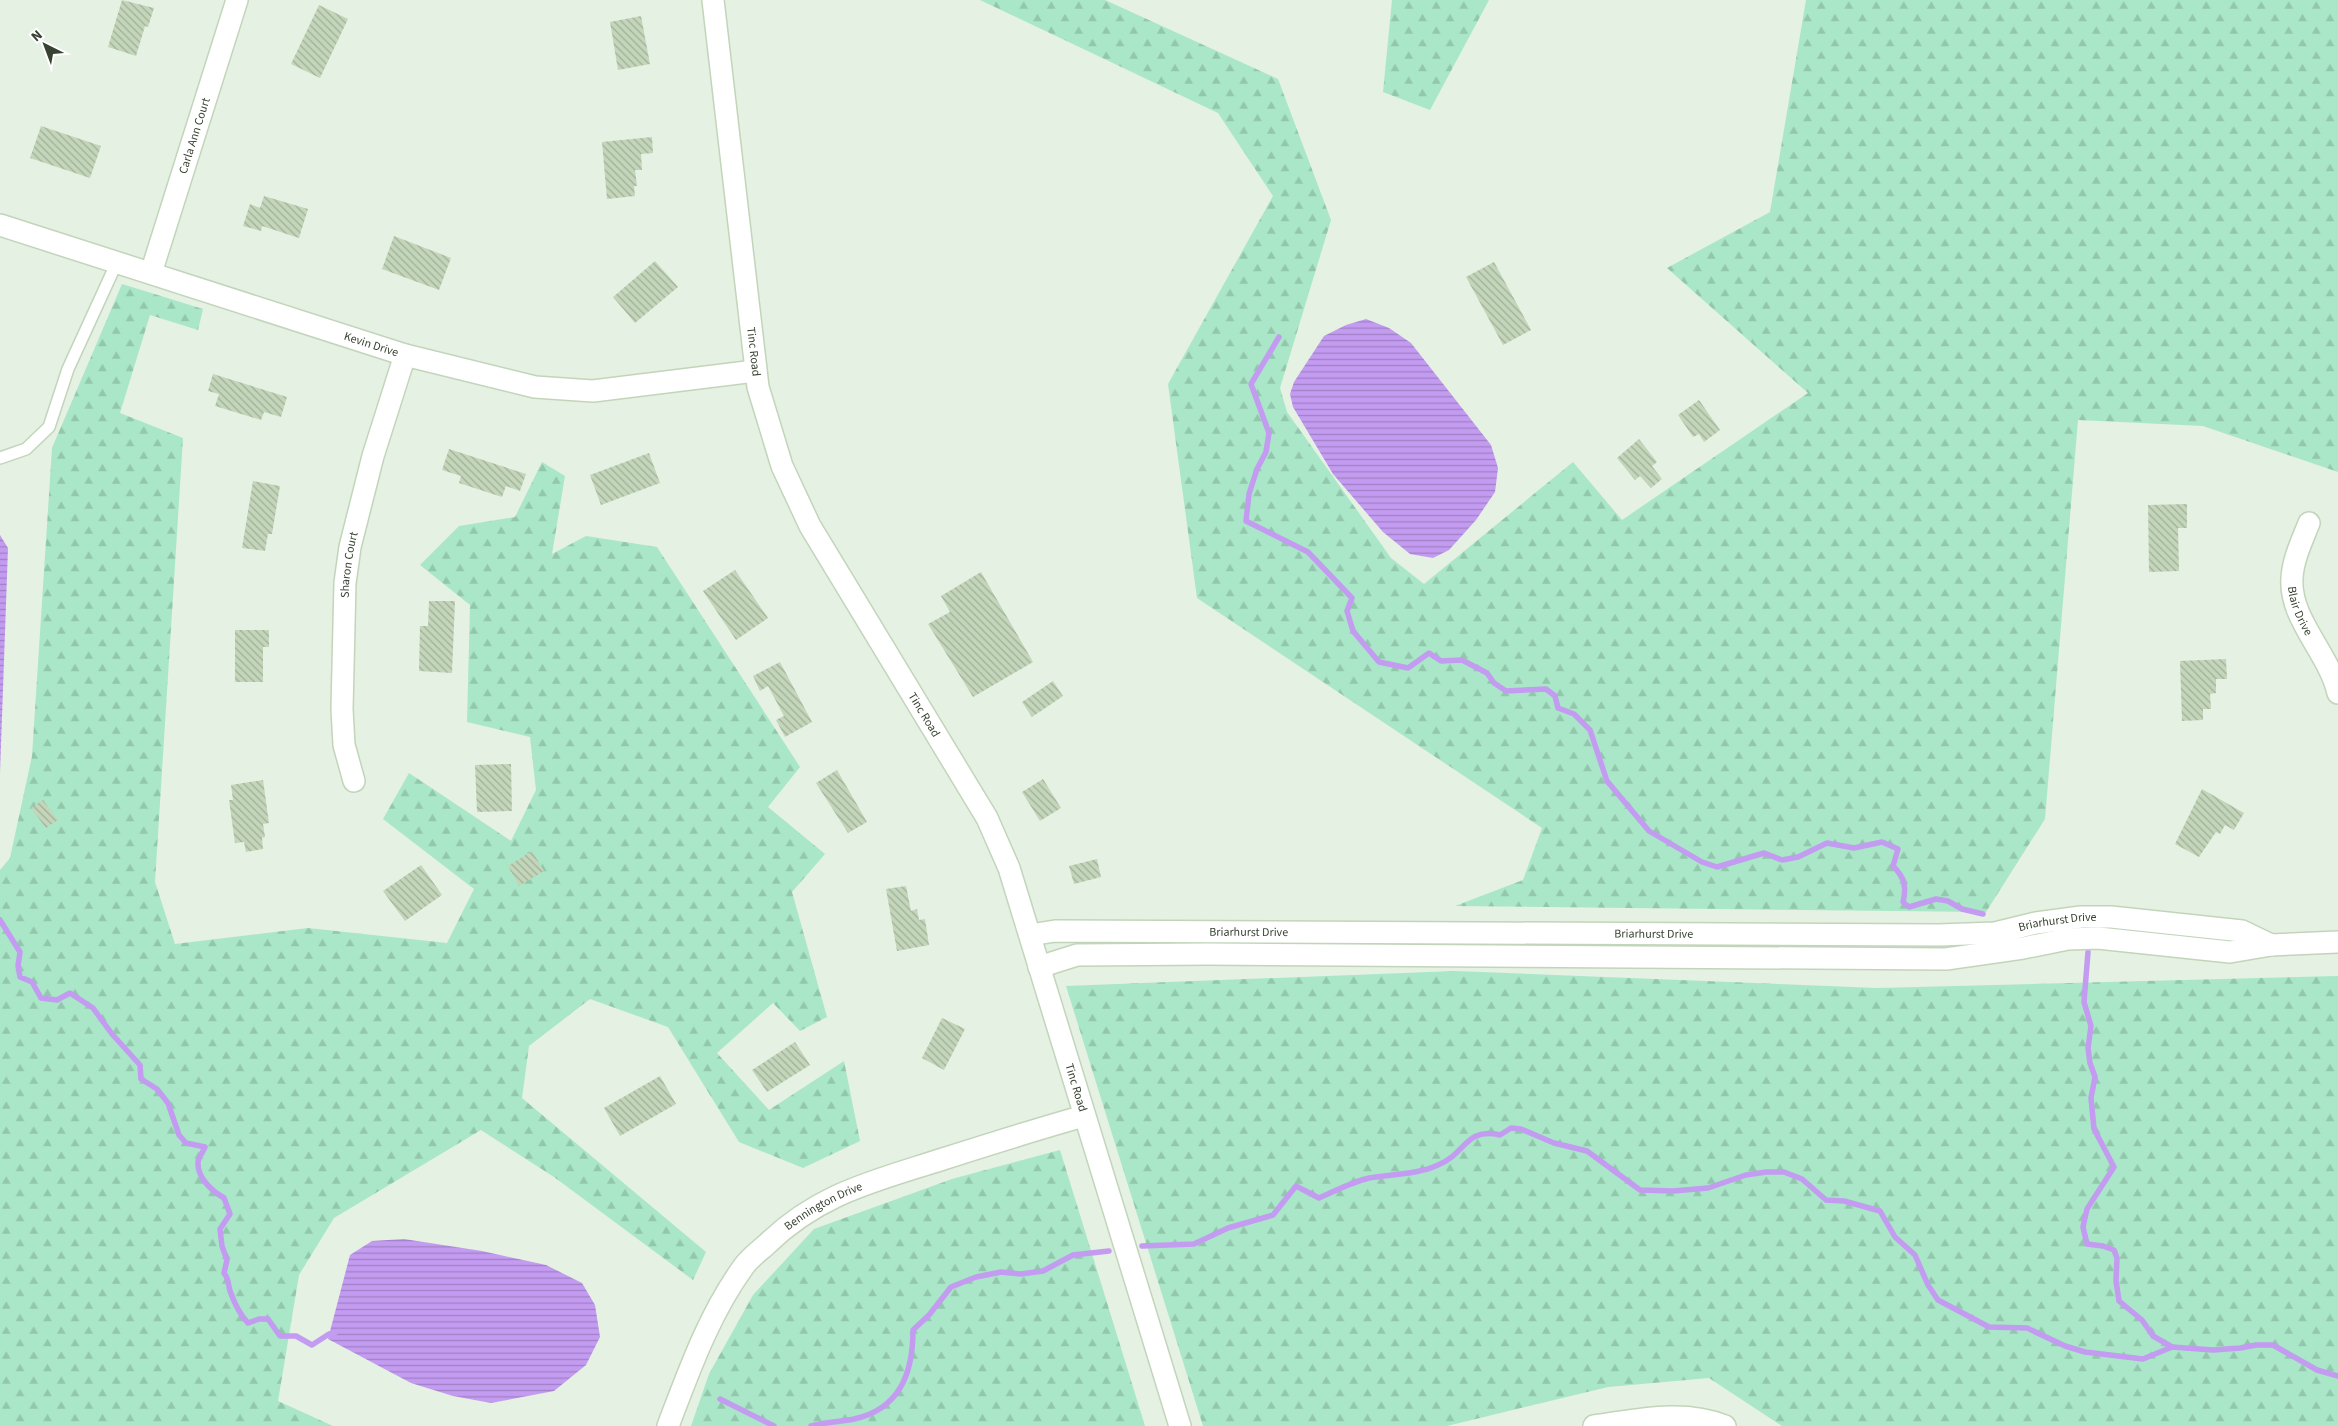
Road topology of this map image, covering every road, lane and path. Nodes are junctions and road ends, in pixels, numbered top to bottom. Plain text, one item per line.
1 (237, 0) edge
2 (713, 0) edge
3 (0, 225) edge
4 (116, 262) junction
5 (151, 273) junction
6 (405, 355) junction
7 (755, 371) junction
8 (0, 458) edge
9 (2309, 523) dead end
10 (2338, 694) edge
11 (354, 781) dead end
12 (1030, 935) junction
13 (2338, 942) edge
14 (2271, 945) junction
15 (1040, 967) junction
16 (1084, 1116) junction
17 (668, 1426) edge
18 (1180, 1426) edge
19 (1594, 1426) edge
20 (1725, 1426) edge

1 - 5 street, Carla Ann Court
2 - 7 street, Tinc Road
3 - 4 street, Kevin Drive
4 - 5 street, Kevin Drive
4 - 8 lane
5 - 6 street, Kevin Drive
6 - 7 street, Kevin Drive
6 - 11 street, Sharon Court
7 - 12 street, Tinc Road
9 - 10 street, Blair Drive
12 - 14 street, Briarhurst Drive
12 - 15 street, Tinc Road
13 - 14 street, Briarhurst Drive
14 - 15 street, Briarhurst Drive
15 - 16 street, Tinc Road
16 - 17 street, Bennington Drive
16 - 18 street, Tinc Road
19 - 20 street

